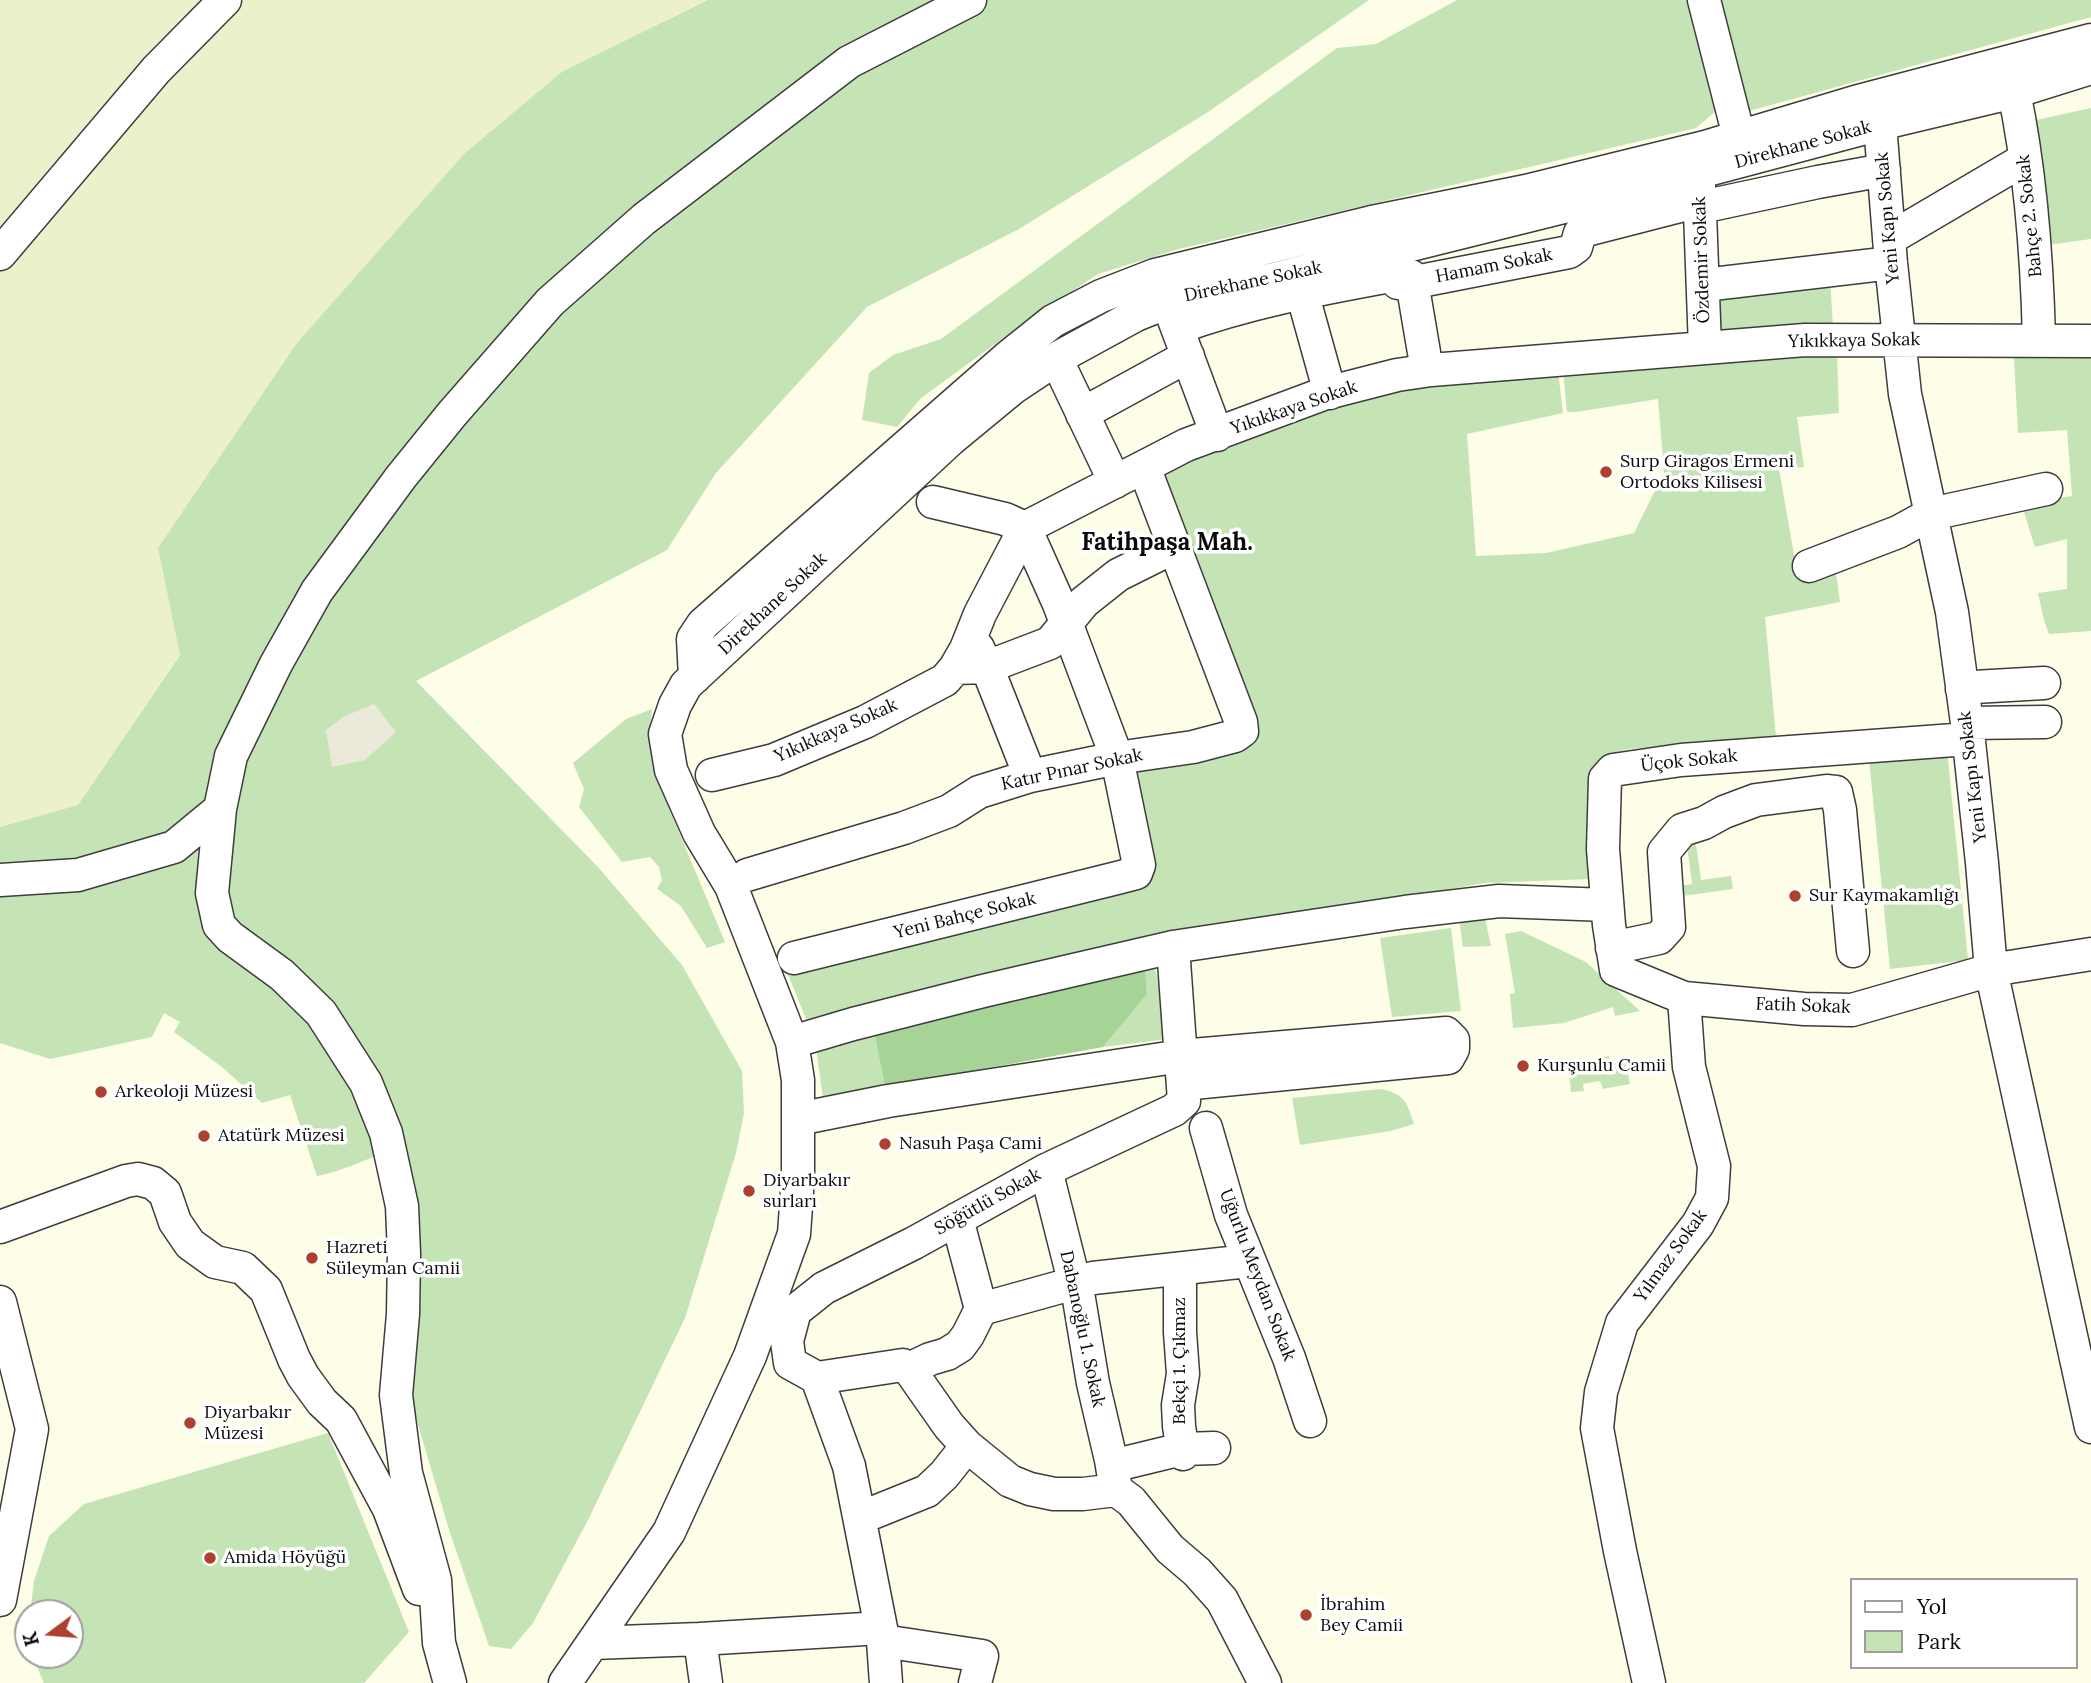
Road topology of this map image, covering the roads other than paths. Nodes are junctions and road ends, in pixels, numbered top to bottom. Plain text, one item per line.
1 (225, 0) edge
2 (970, 0) edge
3 (1704, 0) edge
4 (2091, 40) edge
5 (2091, 68) edge
6 (2014, 92) junction
7 (1880, 124) junction
8 (1742, 149) junction
9 (2025, 159) junction
10 (1884, 170) junction
11 (1699, 187) junction
12 (1890, 251) junction
13 (0, 254) edge
14 (1412, 279) junction
15 (1704, 285) junction
16 (1301, 289) junction
17 (1179, 334) junction
18 (1899, 340) junction
19 (2039, 340) junction
20 (2091, 341) edge
21 (1705, 348) junction
22 (1427, 370) junction
23 (1062, 371) dead end
24 (1330, 393) junction
25 (1082, 414) junction
26 (1217, 435) junction
27 (1144, 467) junction
28 (1115, 482) junction
29 (2046, 489) dead end
30 (933, 502) dead end
31 (1931, 514) junction
32 (1026, 528) junction
33 (1174, 547) junction
34 (1809, 566) dead end
35 (1066, 624) junction
36 (971, 635) junction
37 (987, 667) junction
38 (955, 668) junction
39 (695, 677) junction
40 (2044, 682) dead end
41 (1962, 689) junction
42 (2045, 722) dead end
43 (1968, 731) junction
44 (1117, 758) junction
45 (712, 775) dead end
46 (1030, 776) junction
47 (220, 809) junction
48 (747, 875) dead end
49 (0, 880) edge
50 (1607, 905) junction
51 (1173, 947) junction
52 (1853, 951) dead end
53 (2091, 954) edge
54 (794, 958) dead end
55 (1614, 959) junction
56 (1992, 970) junction
57 (1684, 998) junction
58 (792, 1042) junction
59 (1183, 1080) junction
60 (798, 1119) junction
61 (1206, 1128) dead end
62 (1046, 1170) junction
63 (957, 1219) junction
64 (0, 1227) edge
65 (1248, 1261) junction
66 (1180, 1269) junction
67 (1076, 1281) junction
68 (0, 1302) edge
69 (981, 1309) junction
70 (909, 1369) junction
71 (817, 1378) junction
72 (1310, 1421) dead end
73 (2091, 1427) edge
74 (967, 1446) junction
75 (1214, 1448) dead end
76 (1183, 1451) junction
77 (1114, 1478) junction
78 (860, 1518) junction
79 (0, 1600) edge
80 (882, 1635) junction
81 (700, 1639) junction
82 (439, 1643) junction
83 (593, 1643) junction
84 (450, 1683) edge
85 (565, 1683) edge
86 (706, 1683) edge
87 (886, 1683) edge
88 (975, 1683) edge
89 (1265, 1683) edge
90 (1649, 1683) edge

1 - 13 street
2 - 47 street
3 - 8 street
4 - 8 street
5 - 6 street, Direkhane Sokak
6 - 7 street, Direkhane Sokak
6 - 9 street, Bahçe 2. Sokak
7 - 8 street, Direkhane Sokak
7 - 10 street, Yeni Kapı Sokak
8 - 11 street, Direkhane Sokak
8 - 39 street
9 - 12 street
9 - 19 street, Bahçe 2. Sokak
10 - 11 street, Hamam Sokak
10 - 12 street, Yeni Kapı Sokak
11 - 14 street, Hamam Sokak
11 - 15 street, Özdemir Sokak
11 - 39 street, Direkhane Sokak
12 - 15 street
12 - 18 street, Yeni Kapı Sokak
14 - 16 street, Hamam Sokak
14 - 22 street
15 - 21 street, Özdemir Sokak
16 - 17 street, Hamam Sokak
16 - 24 street
17 - 25 street, Hamam Sokak
17 - 26 street
18 - 19 street, Yıkıkkaya Sokak
18 - 21 street, Yıkıkkaya Sokak
18 - 31 street, Yeni Kapı Sokak
19 - 20 street, Yıkıkkaya Sokak
21 - 22 street, Yıkıkkaya Sokak
22 - 24 street, Yıkıkkaya Sokak
23 - 25 street
24 - 26 street, Yıkıkkaya Sokak
25 - 28 street
26 - 27 street, Yıkıkkaya Sokak
27 - 28 street, Yıkıkkaya Sokak
27 - 33 street
28 - 32 street, Yıkıkkaya Sokak
29 - 31 street
30 - 32 street
31 - 34 street
31 - 41 street, Yeni Kapı Sokak
32 - 35 street
32 - 36 street, Yıkıkkaya Sokak
33 - 35 street
33 - 44 street, Katır Pınar Sokak
35 - 37 street
35 - 44 street
36 - 37 street
36 - 38 street, Yıkıkkaya Sokak
37 - 38 street
37 - 46 street
38 - 45 street, Yıkıkkaya Sokak
39 - 58 street, Direkhane Sokak
40 - 41 street
41 - 43 street, Yeni Kapı Sokak
42 - 43 street, Üçok Sokak
43 - 50 street, Üçok Sokak
43 - 56 street, Yeni Kapı Sokak
44 - 46 street, Katır Pınar Sokak
44 - 54 street, Yeni Bahçe Sokak
46 - 48 street, Katır Pınar Sokak
47 - 49 street
47 - 82 street
50 - 51 street
50 - 55 street, Üçok Sokak
51 - 58 street
51 - 59 street
52 - 55 street
53 - 56 street, Fatih Sokak
55 - 57 street, Fatih Sokak
56 - 57 street, Fatih Sokak
56 - 73 street, Yeni Kapı Sokak
57 - 90 street, Yılmaz Sokak
58 - 60 street, Direkhane Sokak
59 - 59 street
59 - 60 street
59 - 62 street, Söğütlü Sokak
60 - 83 street, Direkhane Sokak
61 - 65 street, Uğurlu Meydan Sokak
62 - 63 street, Söğütlü Sokak
62 - 67 street, Dabanoğlu 1. Sokak
63 - 69 street
63 - 71 street, Söğütlü Sokak
64 - 82 street
65 - 66 street
65 - 72 street, Uğurlu Meydan Sokak
66 - 67 street
66 - 76 street, Bekçi 1. Çıkmaz
67 - 69 street
67 - 77 street, Dabanoğlu 1. Sokak
68 - 79 street
69 - 70 street
70 - 71 street
70 - 74 street
71 - 78 street
74 - 77 street
74 - 78 street
75 - 76 street
76 - 77 street
77 - 89 street
78 - 80 street
80 - 81 street
80 - 87 street
80 - 88 street
81 - 83 street
81 - 86 street
82 - 84 street
83 - 85 street, Direkhane Sokak

